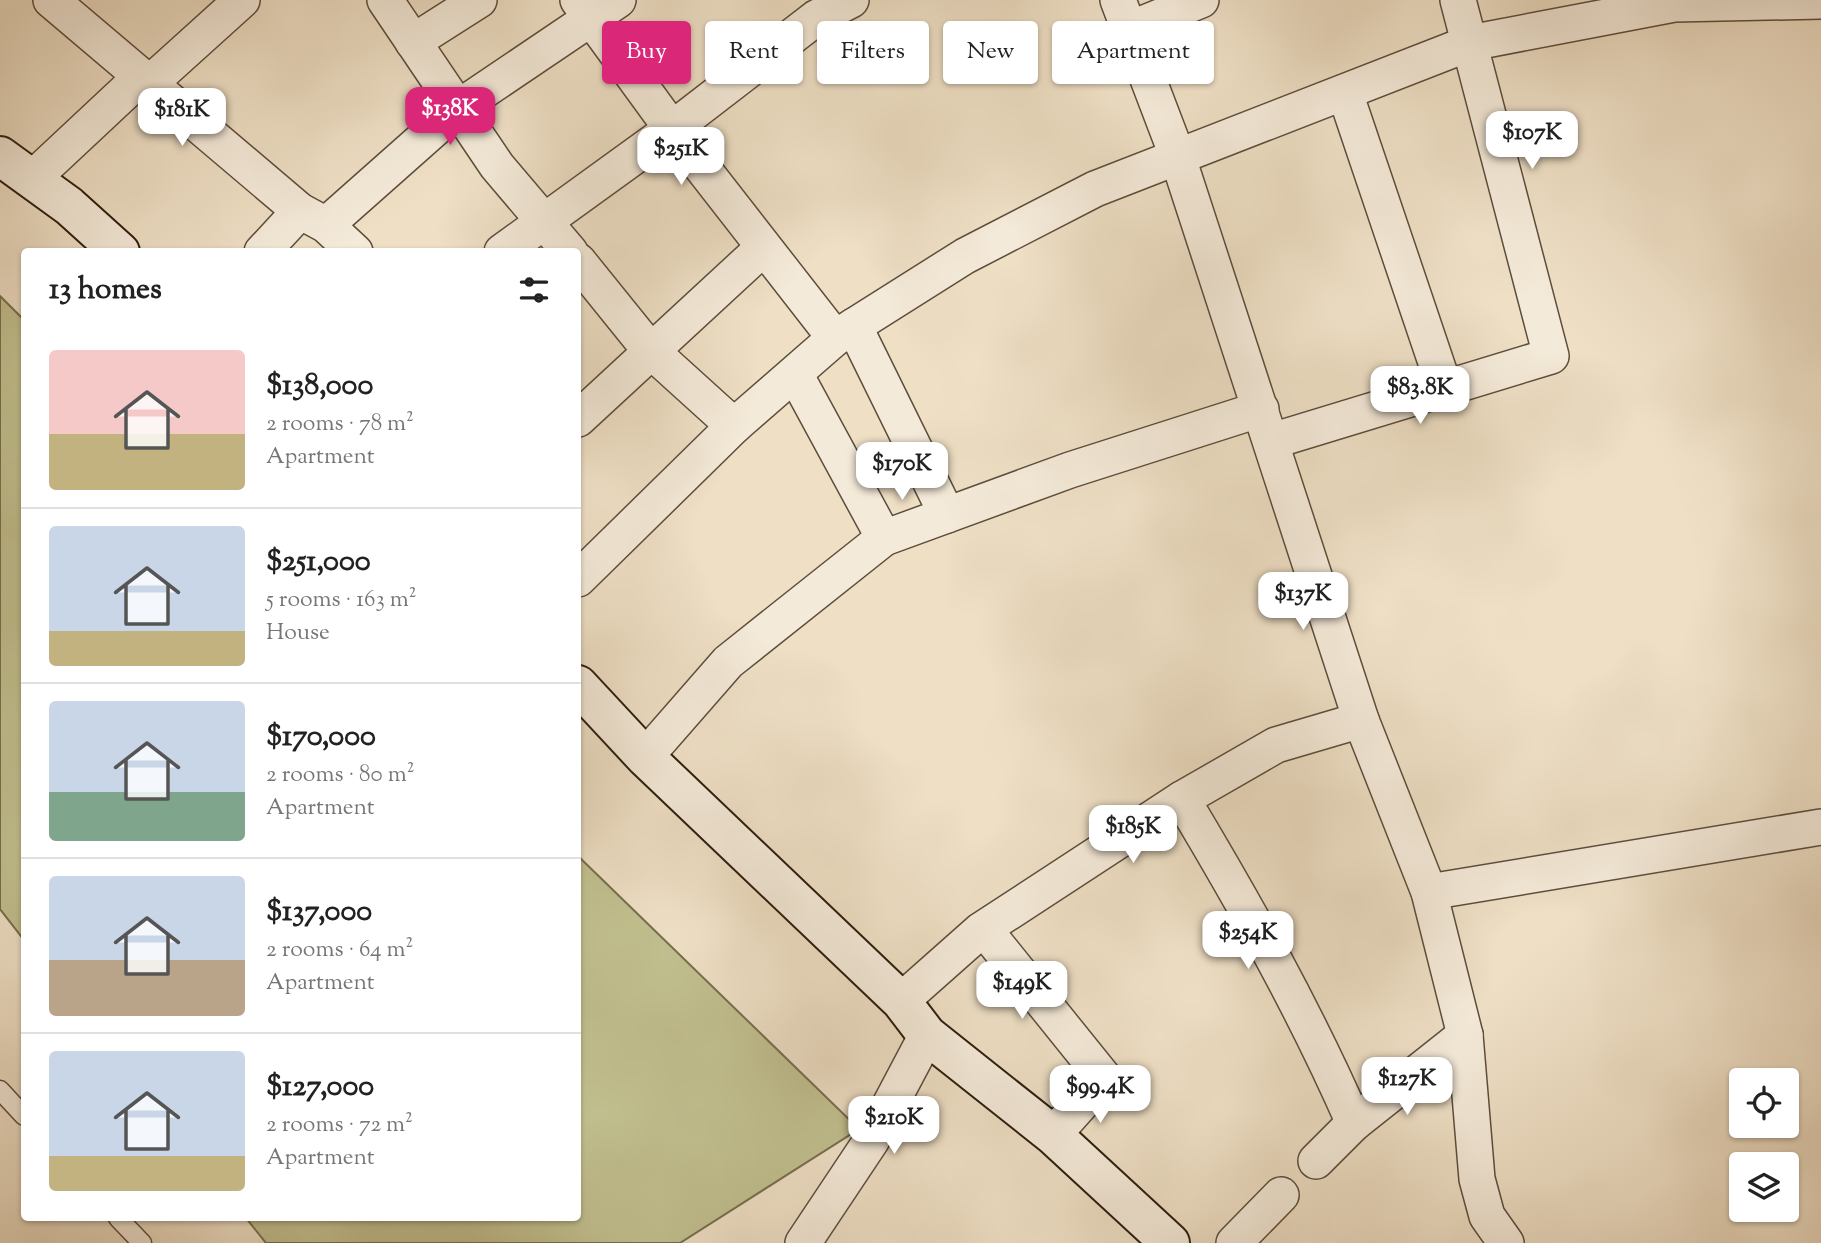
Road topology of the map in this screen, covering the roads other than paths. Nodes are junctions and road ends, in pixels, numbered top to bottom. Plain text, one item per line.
1 (51, 0) edge
2 (242, 0) edge
3 (385, 0) edge
4 (479, 0) edge
5 (618, 0) edge
6 (851, 0) edge
7 (1201, 0) edge
8 (1458, 0) edge
9 (1821, 1) edge
10 (585, 10) edge
11 (1123, 15) edge
12 (413, 42) junction
13 (1470, 43) junction
14 (145, 80) junction
15 (1345, 93) junction
16 (458, 108) junction
17 (672, 129) junction
18 (1177, 155) junction
19 (0, 156) edge
20 (32, 179) junction
21 (313, 218) junction
22 (544, 220) junction
23 (763, 247) junction
24 (116, 248) edge
25 (268, 248) edge
26 (350, 248) edge
27 (507, 248) edge
28 (567, 248) edge
29 (581, 265) edge
30 (844, 332) junction
31 (649, 349) junction
32 (795, 374) junction
33 (1445, 389) junction
34 (581, 416) edge
35 (1266, 425) junction
36 (734, 426) junction
37 (947, 515) junction
38 (884, 538) junction
39 (581, 576) edge
40 (581, 688) edge
41 (1361, 720) junction
42 (645, 757) junction
43 (1182, 799) junction
44 (1821, 827) edge
45 (1429, 892) junction
46 (984, 929) junction
47 (901, 1001) junction
48 (927, 1035) junction
49 (1465, 1035) junction
50 (0, 1090) edge
51 (21, 1113) edge
52 (1354, 1124) junction
53 (1053, 1135) junction
54 (1316, 1161) dead end
55 (1281, 1195) dead end
56 (121, 1221) edge
57 (142, 1243) edge
58 (803, 1243) edge
59 (1170, 1243) edge
60 (1234, 1243) edge
61 (1506, 1243) edge

1 - 14 street
2 - 14 street
3 - 12 street
4 - 12 street
5 - 10 street
6 - 17 street
7 - 11 street
8 - 13 street
9 - 13 street
10 - 16 street
10 - 17 street
11 - 18 street
12 - 16 street
13 - 15 street
13 - 33 street
14 - 20 street
14 - 21 street
15 - 18 street
15 - 33 street
16 - 21 street
16 - 22 street
17 - 22 street
17 - 23 street
18 - 30 street
18 - 35 street
19 - 20 street
20 - 24 street
21 - 25 street
21 - 26 street
22 - 27 street
22 - 28 street
23 - 30 street
23 - 31 street
29 - 31 street
30 - 32 street
30 - 37 street
31 - 34 street
31 - 36 street
32 - 36 street
32 - 38 street
33 - 35 street
35 - 37 street
35 - 41 street
36 - 39 street
37 - 38 street
38 - 42 street
40 - 42 street
41 - 43 street
41 - 45 street
42 - 47 street
43 - 46 street
43 - 52 street
44 - 45 street
45 - 49 street
46 - 47 street
46 - 53 street
47 - 48 street
48 - 53 street
48 - 58 street
49 - 52 street
49 - 61 street
50 - 51 lane
52 - 54 street
53 - 59 street
55 - 60 street
56 - 57 lane

